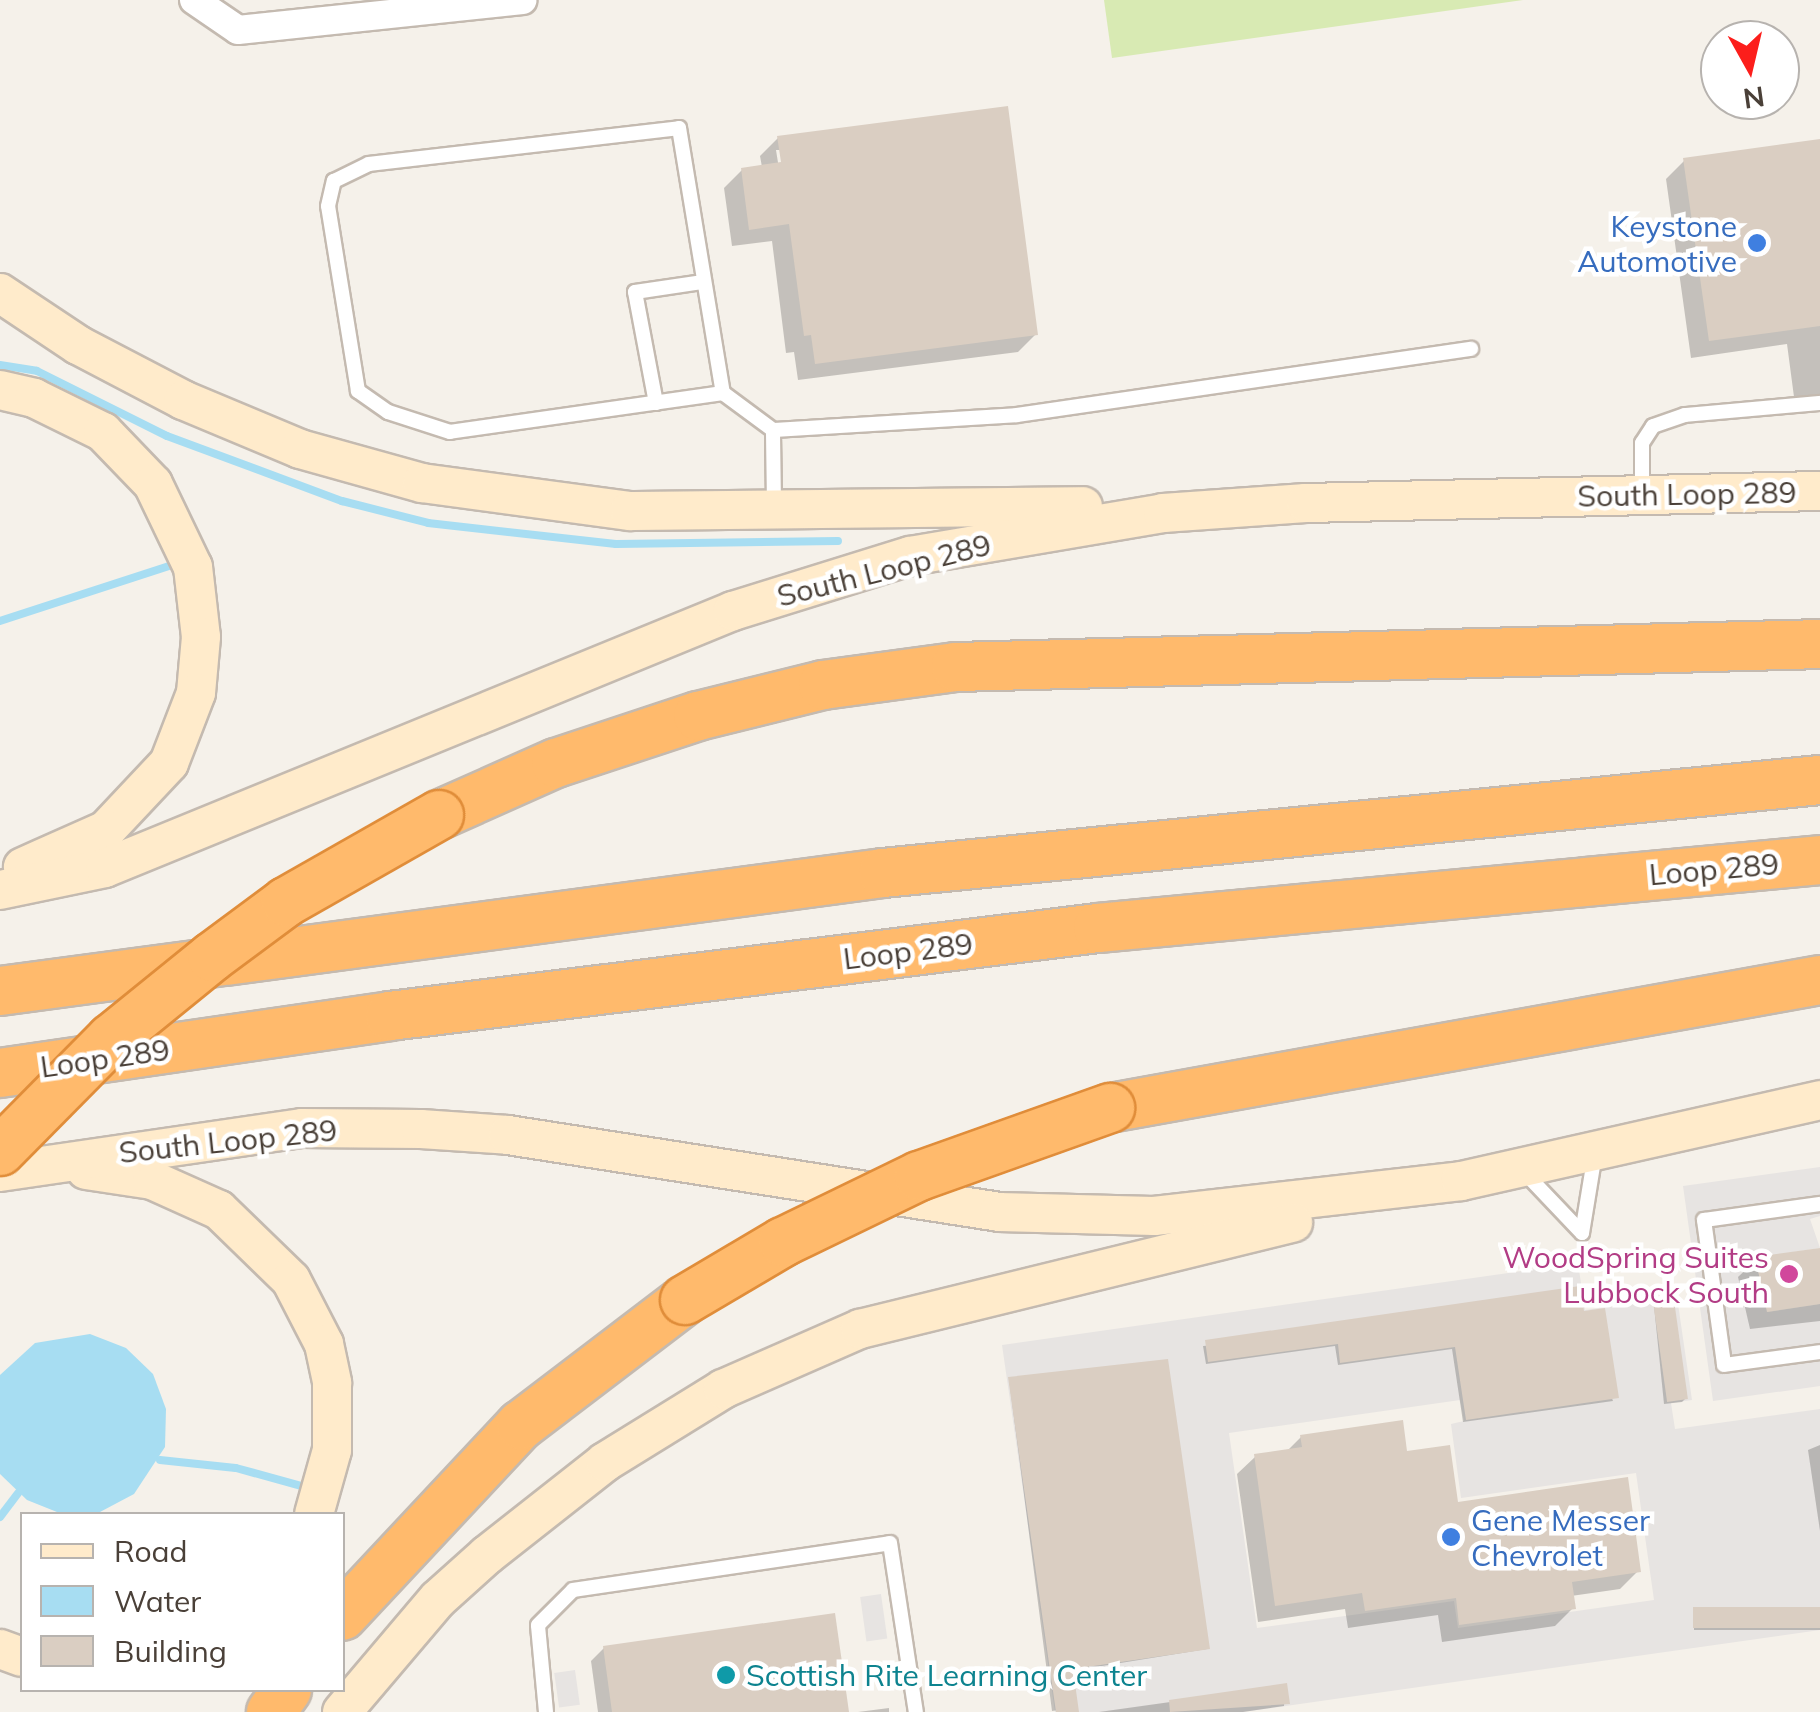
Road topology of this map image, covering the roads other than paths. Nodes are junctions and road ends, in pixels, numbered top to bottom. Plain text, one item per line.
1 (194, 0) edge
2 (522, 0) edge
3 (441, 7) edge
4 (702, 282) junction
5 (0, 293) edge
6 (1471, 350) dead end
7 (0, 390) edge
8 (723, 394) junction
9 (656, 403) junction
10 (1820, 403) edge
11 (773, 430) junction
12 (1820, 491) edge
13 (1642, 495) junction
14 (1306, 503) junction
15 (774, 511) junction
16 (1820, 644) edge
17 (1820, 780) edge
18 (1820, 860) edge
19 (0, 876) edge
20 (0, 890) edge
21 (1820, 980) edge
22 (0, 990) edge
23 (0, 1073) edge
24 (1820, 1100) edge
25 (1596, 1151) junction
26 (11, 1163) edge
27 (1520, 1168) junction
28 (1461, 1181) junction
29 (1820, 1204) edge
30 (1820, 1352) edge
31 (315, 1512) edge
32 (345, 1613) edge
33 (342, 1712) edge
34 (546, 1712) edge
35 (916, 1712) edge

1 - 3 street
2 - 3 street
4 - 8 lane
4 - 9 lane
4 - 9 lane
5 - 15 main road
6 - 11 lane
7 - 19 main road
8 - 9 lane
8 - 11 lane
10 - 13 lane
11 - 15 lane
12 - 13 main road, South Loop 289
13 - 14 main road, South Loop 289
14 - 15 main road
14 - 20 main road, South Loop 289
16 - 26 highway, bridge
17 - 22 highway
18 - 23 highway, Loop 289
21 - 32 highway, bridge
24 - 25 main road, South Loop 289
25 - 27 main road, South Loop 289
25 - 27 lane
26 - 28 main road, South Loop 289
26 - 31 main road
27 - 28 main road, South Loop 289
28 - 33 main road
29 - 30 lane
34 - 35 lane

